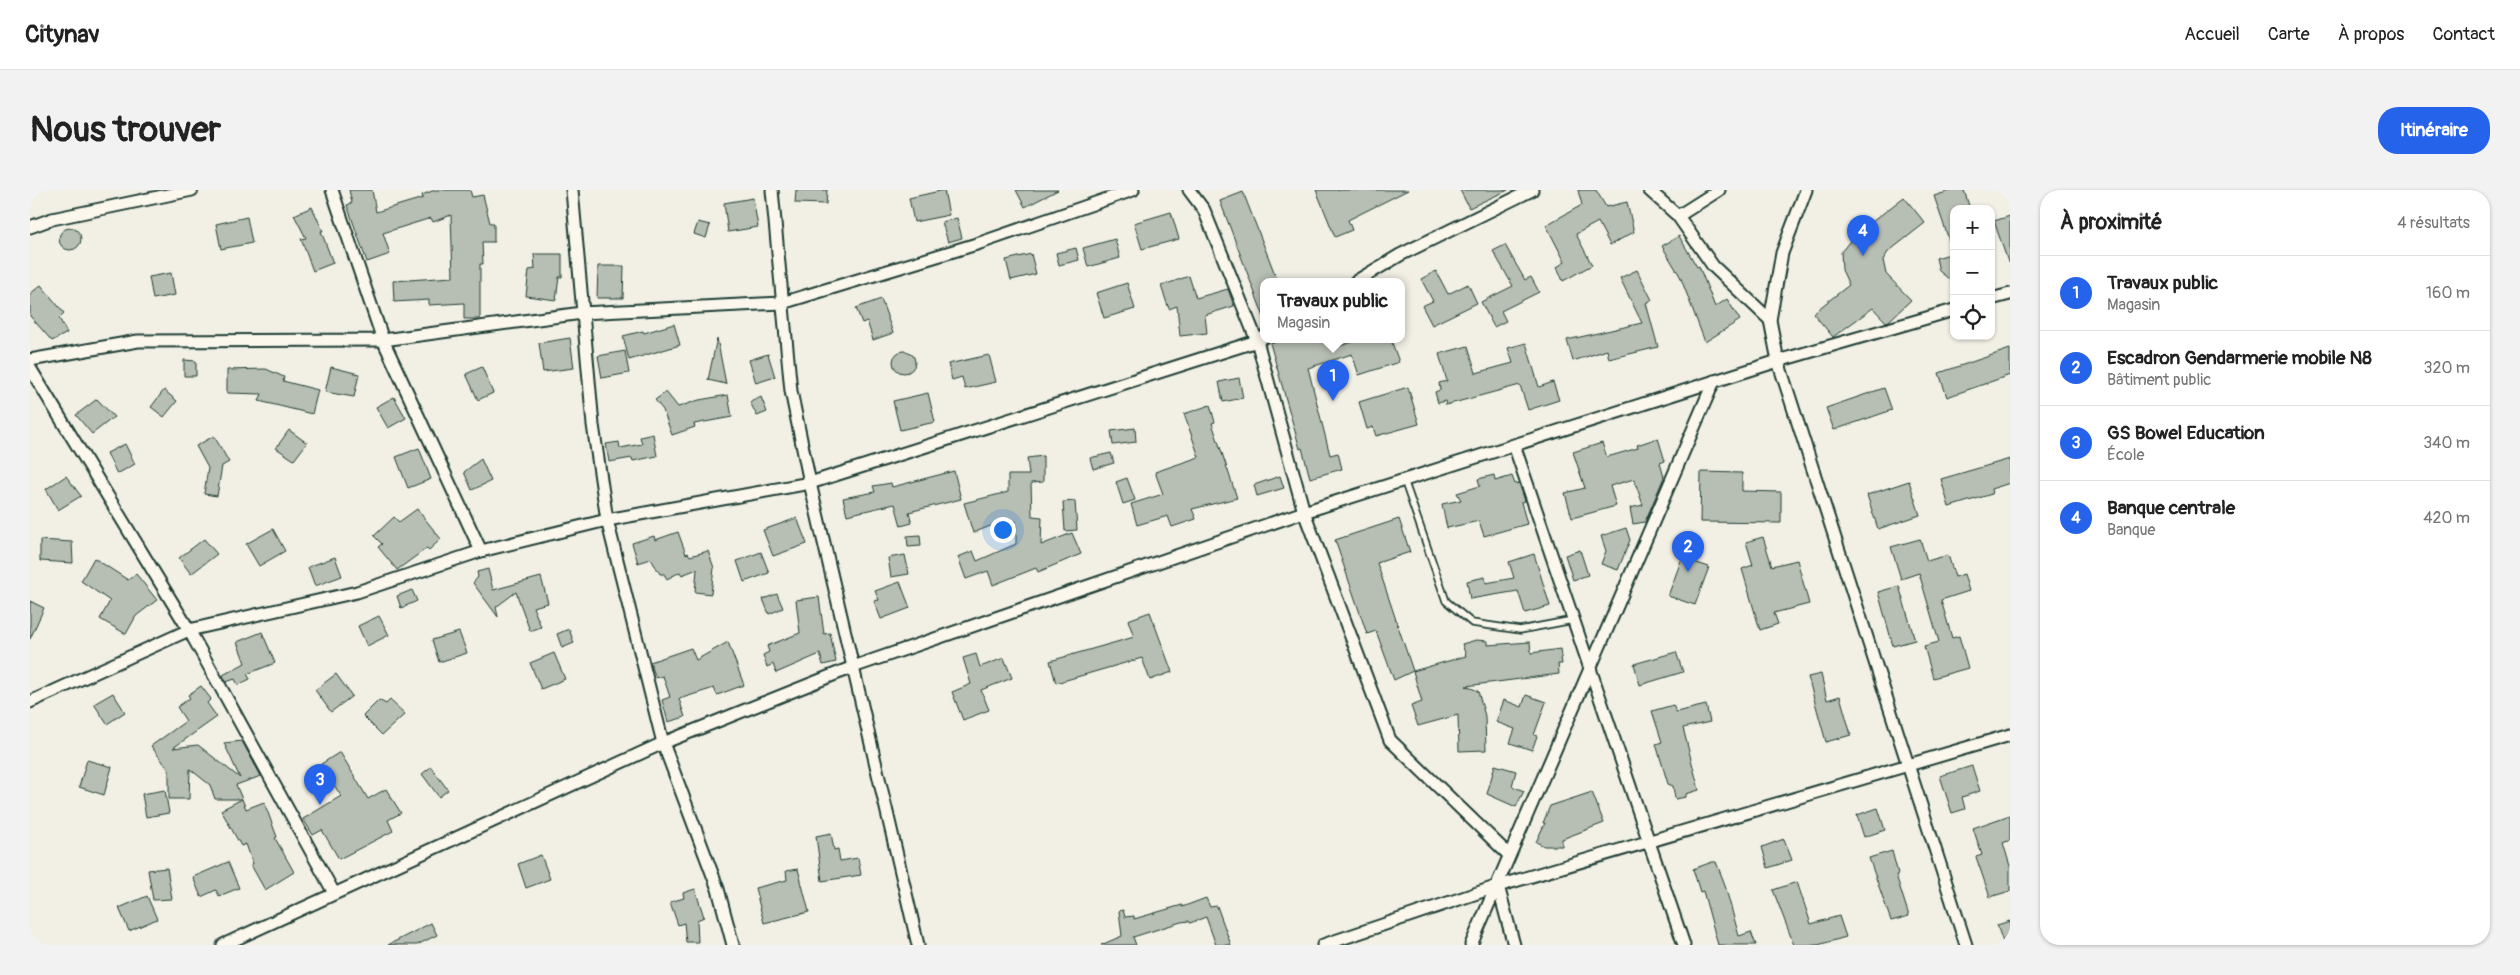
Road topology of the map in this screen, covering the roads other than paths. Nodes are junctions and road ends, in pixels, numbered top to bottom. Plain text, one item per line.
1 (192, 190) edge
2 (332, 190) edge
3 (572, 190) edge
4 (772, 190) edge
5 (1133, 190) edge
6 (1189, 190) edge
7 (1532, 190) edge
8 (1649, 190) edge
9 (1719, 190) edge
10 (1806, 190) edge
11 (1678, 216) junction
12 (30, 227) edge
13 (1362, 278) edge
14 (2010, 294) edge
15 (1995, 298) edge
16 (782, 303) junction
17 (1950, 311) edge
18 (582, 313) junction
19 (1770, 320) junction
20 (1260, 337) edge
21 (1260, 339) edge
22 (383, 340) junction
23 (1262, 343) edge
24 (30, 360) edge
25 (1778, 361) junction
26 (30, 368) edge
27 (1714, 381) junction
28 (1514, 445) junction
29 (1404, 480) junction
30 (810, 483) junction
31 (1304, 512) junction
32 (607, 520) junction
33 (481, 551) junction
34 (1573, 620) junction
35 (189, 630) junction
36 (853, 667) junction
37 (1589, 668) junction
38 (30, 702) edge
39 (2010, 735) edge
40 (663, 743) junction
41 (1908, 765) junction
42 (1647, 842) junction
43 (1509, 855) junction
44 (1498, 886) junction
45 (334, 893) junction
46 (1331, 944) edge
47 (223, 945) edge
48 (734, 945) edge
49 (918, 945) edge
50 (1471, 945) edge
51 (1514, 945) edge
52 (1684, 945) edge
53 (1966, 945) edge

1 - 12 street
2 - 22 street
3 - 18 street
4 - 16 street
5 - 16 street
6 - 20 street
7 - 13 street
8 - 11 street
9 - 11 street
10 - 19 street
11 - 19 street
14 - 15 street
16 - 18 street
16 - 30 street
17 - 25 street
18 - 22 street
18 - 32 street
19 - 25 street
21 - 30 street
22 - 24 street
22 - 33 street
23 - 31 street
25 - 27 street
25 - 41 street
26 - 35 street
27 - 28 street
27 - 37 street
28 - 29 street
28 - 34 street
29 - 31 street
29 - 34 lane
30 - 32 street
30 - 36 street
31 - 36 street
31 - 43 street
32 - 33 street
32 - 40 street
33 - 35 street
34 - 37 street
35 - 38 street
35 - 45 street
36 - 40 street
36 - 49 street
37 - 42 street
37 - 43 street
39 - 41 street
40 - 45 street
40 - 48 street
41 - 42 street
41 - 53 street
42 - 44 street
42 - 52 street
43 - 44 street
44 - 46 street
44 - 50 street
44 - 51 street
45 - 47 street

